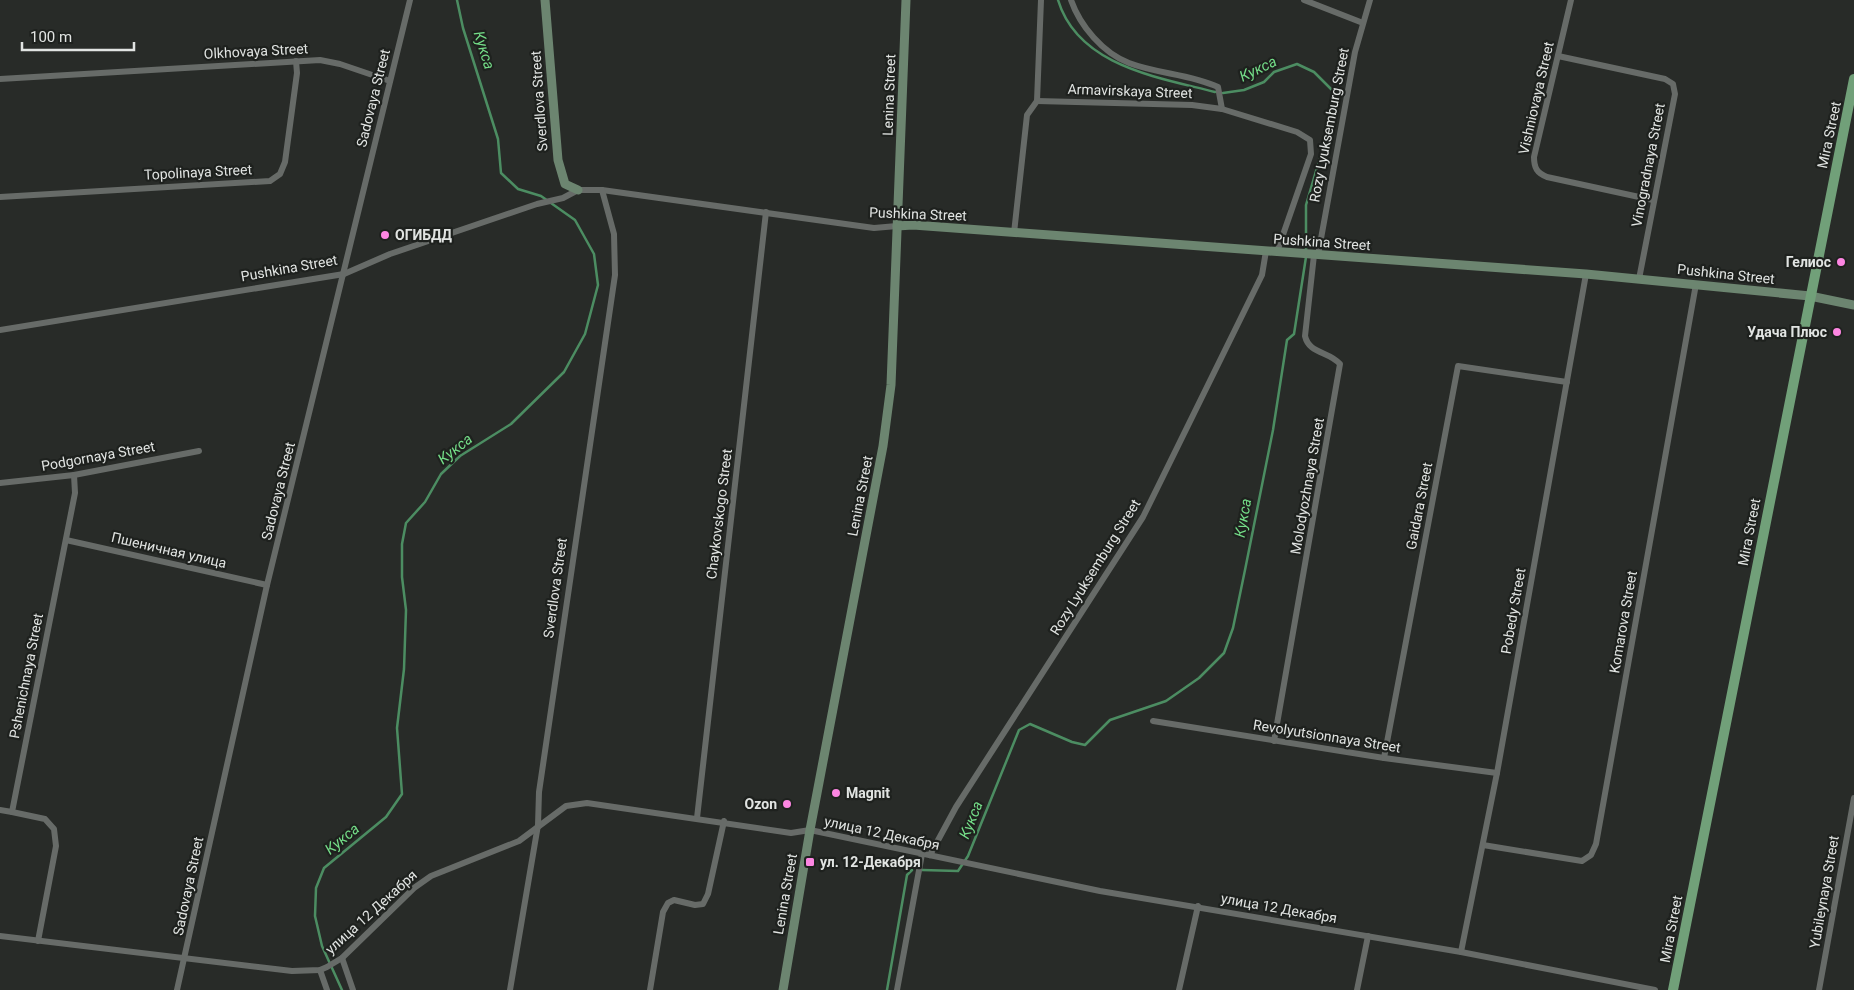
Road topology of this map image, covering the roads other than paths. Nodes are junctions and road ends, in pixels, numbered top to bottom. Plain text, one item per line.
1 (410, 0) edge
2 (545, 0) edge
3 (906, 0) edge
4 (1041, 0) edge
5 (1071, 0) edge
6 (1304, 0) edge
7 (1370, 0) edge
8 (1571, 0) edge
9 (1364, 23) junction
10 (1558, 56) junction
11 (296, 61) junction
12 (0, 79) edge
13 (1854, 79) edge
14 (390, 81) junction
15 (1037, 101) junction
16 (1222, 109) junction
17 (578, 190) junction
18 (602, 190) junction
19 (0, 197) edge
20 (1654, 200) junction
21 (766, 212) junction
22 (898, 226) junction
23 (1014, 234) junction
24 (1266, 251) junction
25 (1277, 252) junction
26 (1310, 255) junction
27 (344, 274) junction
28 (1586, 274) junction
29 (1639, 279) junction
30 (1696, 284) junction
31 (1810, 296) junction
32 (1854, 305) edge
33 (0, 330) edge
34 (1567, 382) junction
35 (199, 451) dead end
36 (74, 474) junction
37 (0, 483) edge
38 (66, 540) junction
39 (267, 585) junction
40 (1153, 722) dead end
41 (1274, 741) junction
42 (1384, 758) junction
43 (1497, 773) junction
44 (1854, 798) edge
45 (0, 810) edge
46 (12, 812) junction
47 (697, 818) junction
48 (724, 821) junction
49 (538, 825) junction
50 (810, 830) junction
51 (1483, 845) junction
52 (922, 854) junction
53 (930, 855) junction
54 (1198, 906) junction
55 (0, 936) edge
56 (1368, 936) junction
57 (38, 941) junction
58 (1462, 952) junction
59 (185, 958) junction
60 (339, 960) junction
61 (320, 970) junction
62 (177, 990) edge
63 (327, 990) edge
64 (354, 990) edge
65 (510, 990) edge
66 (650, 990) edge
67 (783, 990) edge
68 (896, 990) edge
69 (1179, 990) edge
70 (1357, 990) edge
71 (1655, 990) edge
72 (1673, 990) edge
73 (1819, 990) edge

1 - 14 street, Sadovaya Street
2 - 17 street, Sverdlova Street
3 - 22 street, Lenina Street
4 - 15 street
5 - 16 street, Armavirskaya Street
6 - 9 street
7 - 9 street, Rozy Lyuksemburg Street
8 - 10 street, Vishniovaya Street
9 - 26 street, Rozy Lyuksemburg Street
10 - 20 street, Vinogradnaya Street
10 - 20 street, Vishniovaya Street
11 - 12 street, Olkhovaya Street
11 - 14 street, Olkhovaya Street
11 - 19 street, Topolinaya Street
13 - 31 main road, Mira Street
14 - 27 street, Sadovaya Street
15 - 16 street, Armavirskaya Street
15 - 23 street
16 - 25 street, Armavirskaya Street
17 - 18 street, Pushkina Street
17 - 27 street, Pushkina Street
18 - 21 street, Pushkina Street
18 - 49 street, Sverdlova Street
20 - 29 street, Vinogradnaya Street
21 - 22 street, Pushkina Street
21 - 47 street, Chaykovskogo Street
22 - 23 street, Pushkina Street
22 - 50 street, Lenina Street
23 - 24 street, Pushkina Street
24 - 25 street, Pushkina Street
24 - 53 street, Rozy Lyuksemburg Street
25 - 26 street, Pushkina Street
26 - 28 street, Pushkina Street
26 - 41 street, Molodyozhnaya Street
27 - 33 street, Pushkina Street
27 - 39 street, Sadovaya Street
28 - 29 street, Pushkina Street
28 - 34 street, Pobedy Street
29 - 30 street, Pushkina Street
30 - 31 street, Pushkina Street
30 - 51 street, Komarova Street
31 - 32 street, Pushkina Street
31 - 72 main road, Mira Street
34 - 42 street, Gaidara Street
34 - 43 street, Pobedy Street
35 - 36 street, Podgornaya Street
36 - 37 street, Podgornaya Street
36 - 38 street, Pshenichnaya Street
38 - 39 street, Пшеничная улица
38 - 46 street, Pshenichnaya Street
39 - 59 street, Sadovaya Street
40 - 41 street, Revolyutsionnaya Street
41 - 42 street, Revolyutsionnaya Street
42 - 43 street, Revolyutsionnaya Street
43 - 51 street, Pobedy Street
44 - 73 street, Yubileynaya Street
45 - 46 street
46 - 57 street
47 - 48 street, улица 12 Декабря
47 - 49 street, улица 12 Декабря
48 - 50 street, улица 12 Декабря
48 - 66 street
49 - 60 street, улица 12 Декабря
49 - 65 street, Sverdlova Street
50 - 52 street, улица 12 Декабря
50 - 67 street, Lenina Street
51 - 58 street, Pobedy Street
52 - 53 street, улица 12 Декабря
52 - 68 street
53 - 54 street, улица 12 Декабря
54 - 56 street, улица 12 Декабря
54 - 69 street
55 - 57 street, улица 12 Декабря
56 - 58 street, улица 12 Декабря
56 - 70 street
57 - 59 street, улица 12 Декабря
58 - 71 street, улица 12 Декабря
59 - 61 street, улица 12 Декабря
59 - 62 street, Sadovaya Street
60 - 61 street, улица 12 Декабря
60 - 64 street
61 - 63 street

